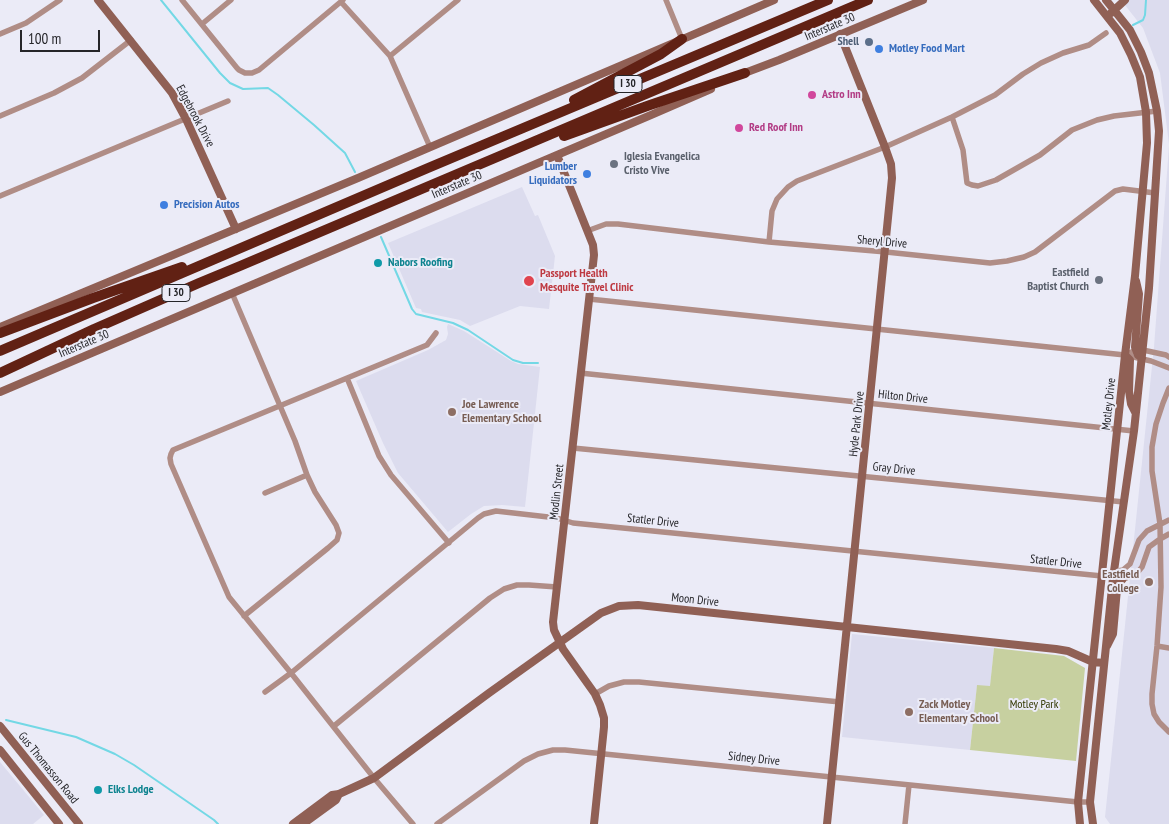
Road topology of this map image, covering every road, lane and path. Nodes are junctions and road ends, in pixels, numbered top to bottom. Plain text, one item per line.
1 (60, 0) edge
2 (98, 0) edge
3 (182, 0) edge
4 (232, 0) edge
5 (458, 0) edge
6 (666, 0) edge
7 (774, 0) edge
8 (828, 0) edge
9 (868, 0) edge
10 (923, 0) edge
11 (1094, 0) edge
12 (1106, 0) edge
13 (1125, 0) edge
14 (342, 1) edge
15 (1114, 10) junction
16 (1107, 16) junction
17 (202, 24) junction
18 (0, 34) edge
19 (840, 34) junction
20 (1106, 34) dead end
21 (682, 39) junction
22 (131, 40) junction
23 (390, 56) junction
24 (745, 73) junction
25 (228, 101) dead end
26 (1157, 111) junction
27 (1146, 112) junction
28 (0, 116) edge
29 (952, 117) junction
30 (186, 119) junction
31 (516, 131) junction
32 (430, 147) junction
33 (885, 147) junction
34 (505, 154) junction
35 (557, 155) junction
36 (1143, 192) junction
37 (1155, 193) junction
38 (0, 196) edge
39 (236, 229) junction
40 (588, 231) junction
41 (769, 242) junction
42 (241, 249) junction
43 (886, 252) junction
44 (1135, 276) junction
45 (232, 294) junction
46 (589, 299) junction
47 (0, 328) edge
48 (878, 329) junction
49 (0, 333) edge
50 (436, 333) dead end
51 (1139, 350) junction
52 (0, 351) edge
53 (1125, 355) junction
54 (1169, 357) edge
55 (1142, 358) junction
56 (1169, 368) edge
57 (0, 373) edge
58 (580, 373) junction
59 (347, 378) junction
60 (1169, 388) edge
61 (0, 392) edge
62 (870, 403) junction
63 (279, 406) junction
64 (1136, 414) junction
65 (1117, 430) junction
66 (1134, 431) junction
67 (573, 448) junction
68 (307, 475) junction
69 (863, 476) junction
70 (266, 493) dead end
71 (1110, 501) junction
72 (1124, 502) junction
73 (565, 520) junction
74 (1169, 520) edge
75 (1160, 524) junction
76 (1169, 534) edge
77 (1160, 539) junction
78 (449, 543) junction
79 (855, 551) junction
80 (1102, 576) junction
81 (1113, 578) junction
82 (1122, 580) junction
83 (557, 587) junction
84 (244, 616) junction
85 (847, 627) junction
86 (559, 643) junction
87 (1157, 646) junction
88 (1169, 648) edge
89 (1105, 650) junction
90 (1093, 662) junction
91 (1104, 663) junction
92 (291, 673) junction
93 (265, 692) dead end
94 (595, 694) junction
95 (840, 702) junction
96 (0, 726) edge
97 (334, 726) junction
98 (1169, 732) edge
99 (0, 750) edge
100 (602, 754) junction
101 (35, 770) junction
102 (832, 777) junction
103 (374, 778) junction
104 (23, 780) junction
105 (909, 784) junction
106 (339, 794) junction
107 (1078, 802) junction
108 (1090, 802) junction
109 (59, 824) edge
110 (79, 824) edge
111 (293, 824) edge
112 (303, 824) edge
113 (413, 824) edge
114 (437, 824) edge
115 (594, 824) edge
116 (827, 824) edge
117 (905, 824) edge
118 (1080, 824) edge
119 (1093, 824) edge

1 - 18 street
2 - 22 main road, Edgebrook Drive
3 - 17 street
4 - 17 street
5 - 23 street
6 - 21 street
7 - 21 main road
8 - 31 highway, I 30
9 - 34 highway, I 30
10 - 19 main road, Interstate 30
11 - 16 main road, Motley Drive
12 - 15 main road
13 - 15 main road
14 - 17 street
14 - 23 street
15 - 16 main road
15 - 26 main road
16 - 27 main road, Motley Drive
19 - 24 main road, Interstate 30
19 - 33 main road, Hyde Park Drive
20 - 29 street
21 - 31 highway
21 - 32 main road
22 - 28 street
22 - 30 main road, Edgebrook Drive
23 - 32 street
24 - 34 highway
24 - 35 main road, Interstate 30
25 - 30 street
26 - 27 street
26 - 37 main road
27 - 29 street
27 - 36 main road, Motley Drive
29 - 33 street
30 - 38 street
30 - 39 main road, Edgebrook Drive
31 - 42 highway, I 30
32 - 39 main road
33 - 41 street
33 - 43 main road, Hyde Park Drive
34 - 57 highway, I 30
35 - 40 main road, Modlin Street
35 - 45 main road, Interstate 30
36 - 37 street, Sheryl Drive
36 - 43 street, Sheryl Drive
36 - 44 main road, Motley Drive
37 - 51 main road
39 - 47 main road
40 - 41 street, Sheryl Drive
40 - 46 main road, Modlin Street
41 - 43 street, Sheryl Drive
42 - 49 highway
42 - 52 highway, I 30
43 - 48 main road, Hyde Park Drive
44 - 51 main road
44 - 53 main road, Motley Drive
45 - 61 main road, Interstate 30
45 - 63 street
46 - 48 street
46 - 58 main road, Modlin Street
48 - 53 street
48 - 62 main road, Hyde Park Drive
50 - 59 street
51 - 53 street
51 - 54 street
51 - 55 main road
53 - 55 street
53 - 64 main road
53 - 65 main road, Motley Drive
55 - 56 street
55 - 64 main road
58 - 62 street, Hilton Drive
58 - 67 main road, Modlin Street
59 - 63 street
59 - 78 street
60 - 75 street
62 - 65 street, Hilton Drive
62 - 69 main road, Hyde Park Drive
63 - 68 street
63 - 84 street
64 - 66 main road
65 - 66 street, Hilton Drive
65 - 71 main road, Motley Drive
66 - 72 main road
67 - 69 street, Gray Drive
67 - 73 main road, Modlin Street
68 - 70 street
68 - 84 street
69 - 71 street, Gray Drive
69 - 79 main road, Hyde Park Drive
71 - 72 street, Gray Drive
71 - 80 main road, Motley Drive
72 - 81 main road
73 - 78 street, Statler Drive
73 - 79 street, Statler Drive
73 - 83 main road, Modlin Street
74 - 75 street
75 - 77 street
75 - 81 street
76 - 77 street
77 - 82 street
77 - 87 street
78 - 92 street, Statler Drive
79 - 80 street, Statler Drive
79 - 85 main road, Hyde Park Drive
80 - 81 main road
80 - 90 main road, Motley Drive
81 - 82 street
81 - 89 main road
82 - 89 main road
83 - 86 main road, Modlin Street
83 - 97 street
84 - 92 street
85 - 86 main road, Moon Drive
85 - 90 main road, Moon Drive
85 - 95 main road, Hyde Park Drive
86 - 94 main road, Modlin Street
86 - 103 main road, Moon Drive
87 - 88 street
87 - 98 street
89 - 91 main road
90 - 91 main road, Moon Drive
90 - 107 main road, Motley Drive
91 - 108 main road
92 - 93 street, Statler Drive
92 - 97 street
94 - 95 street
94 - 100 main road, Modlin Street
95 - 102 main road, Hyde Park Drive
96 - 101 main road, Gus Thomasson Road
97 - 103 street
99 - 104 main road
100 - 102 street, Sidney Drive
100 - 114 street, Sidney Drive
100 - 115 main road, Modlin Street
101 - 104 main road
101 - 110 main road, Gus Thomasson Road
102 - 105 street, Sidney Drive
102 - 116 main road, Hyde Park Drive
103 - 106 main road, Moon Drive
103 - 113 street
104 - 109 main road
105 - 107 street, Sidney Drive
105 - 117 street
106 - 111 main road, Moon Drive
106 - 112 main road, Moon Drive
107 - 108 street, Sidney Drive
107 - 118 main road, Motley Drive
108 - 119 main road

